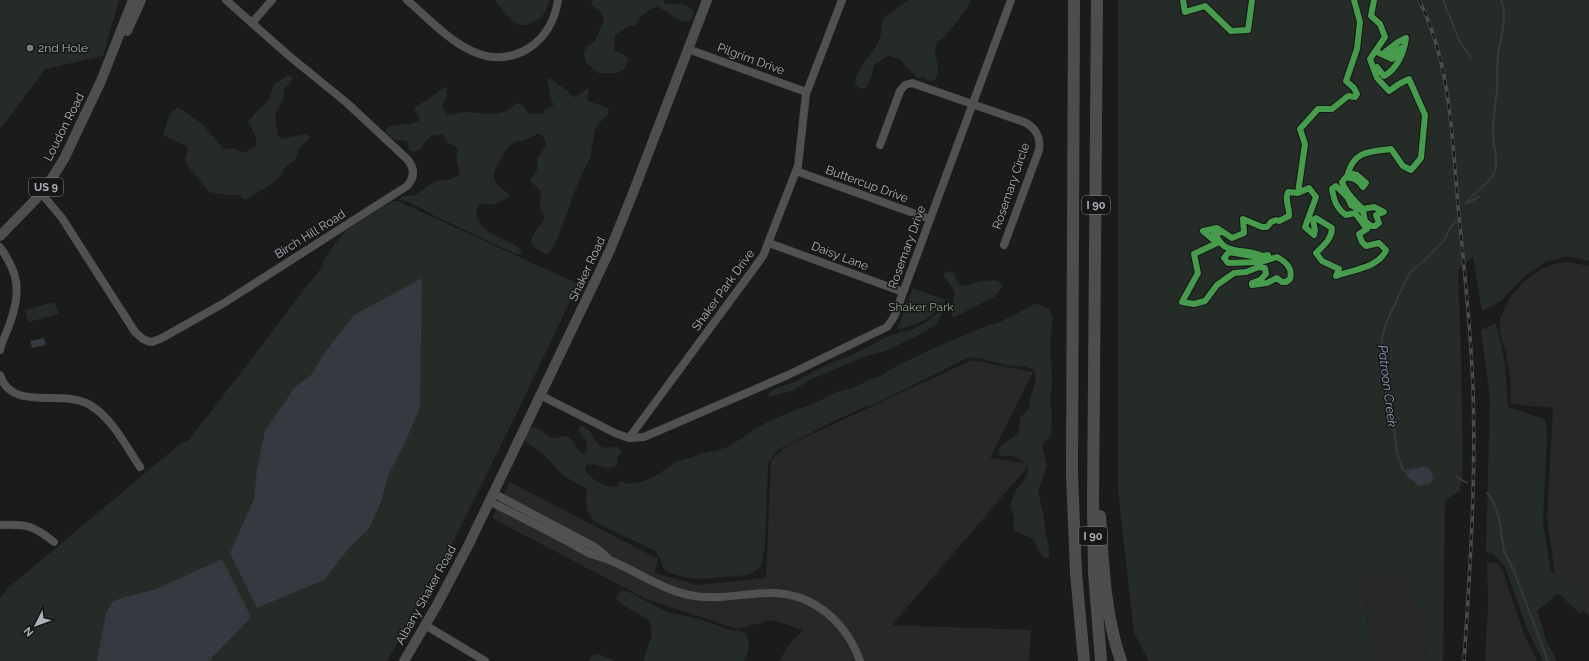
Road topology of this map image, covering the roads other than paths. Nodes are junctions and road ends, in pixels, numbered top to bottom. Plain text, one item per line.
1 (133, 0) edge
2 (141, 0) edge
3 (147, 0) edge
4 (226, 0) edge
5 (272, 0) edge
6 (407, 0) edge
7 (558, 0) edge
8 (707, 0) edge
9 (842, 0) edge
10 (1011, 0) edge
11 (1074, 0) edge
12 (1097, 0) edge
13 (252, 23) junction
14 (128, 29) junction
15 (688, 49) junction
16 (102, 81) junction
17 (806, 92) junction
18 (973, 104) junction
19 (880, 145) dead end
20 (796, 170) junction
21 (41, 193) junction
22 (930, 219) junction
23 (0, 236) edge
24 (769, 243) junction
25 (1004, 245) dead end
26 (0, 247) edge
27 (903, 292) junction
28 (1, 347) edge
29 (0, 375) edge
30 (2, 383) edge
31 (540, 395) junction
32 (1094, 410) junction
33 (629, 438) junction
34 (140, 467) dead end
35 (491, 497) junction
36 (0, 525) edge
37 (470, 541) joint
38 (54, 542) dead end
39 (425, 625) junction
40 (404, 661) edge
41 (485, 661) edge
42 (860, 661) edge
43 (1084, 661) edge
44 (1101, 661) edge
45 (1121, 661) edge

1 - 16 main road, US 9
2 - 14 main road, US 9
3 - 14 main road
4 - 13 street, Birch Hill Road
5 - 13 street
6 - 7 street
8 - 15 main road, Shaker Road
9 - 17 street, Shaker Park Drive
10 - 18 street, Rosemary Drive
11 - 43 highway, I 90
12 - 32 highway, I 90
13 - 21 street, Birch Hill Road
14 - 16 main road, US 9
15 - 17 street, Pilgrim Drive
15 - 31 main road, Shaker Road
16 - 21 main road, Loudon Road / US 9
17 - 20 street, Shaker Park Drive
18 - 19 street, Rosemary Circle
18 - 22 street, Rosemary Drive
18 - 25 street, Rosemary Circle
20 - 22 street, Buttercup Drive
20 - 24 street, Shaker Park Drive
21 - 23 main road, Loudon Road / US 9
22 - 27 street, Rosemary Drive
24 - 27 street, Daisy Lane
24 - 33 street, Shaker Park Drive
26 - 28 street
27 - 33 street, Rosemary Drive
29 - 30 street
30 - 34 street
31 - 33 street
31 - 35 main road, Shaker Road
32 - 44 highway, I 90
32 - 45 highway
35 - 37 main road, Shaker Road
35 - 42 street
36 - 38 street
37 - 39 main road, Albany Shaker Road
39 - 40 main road, Albany Shaker Road
39 - 41 street

